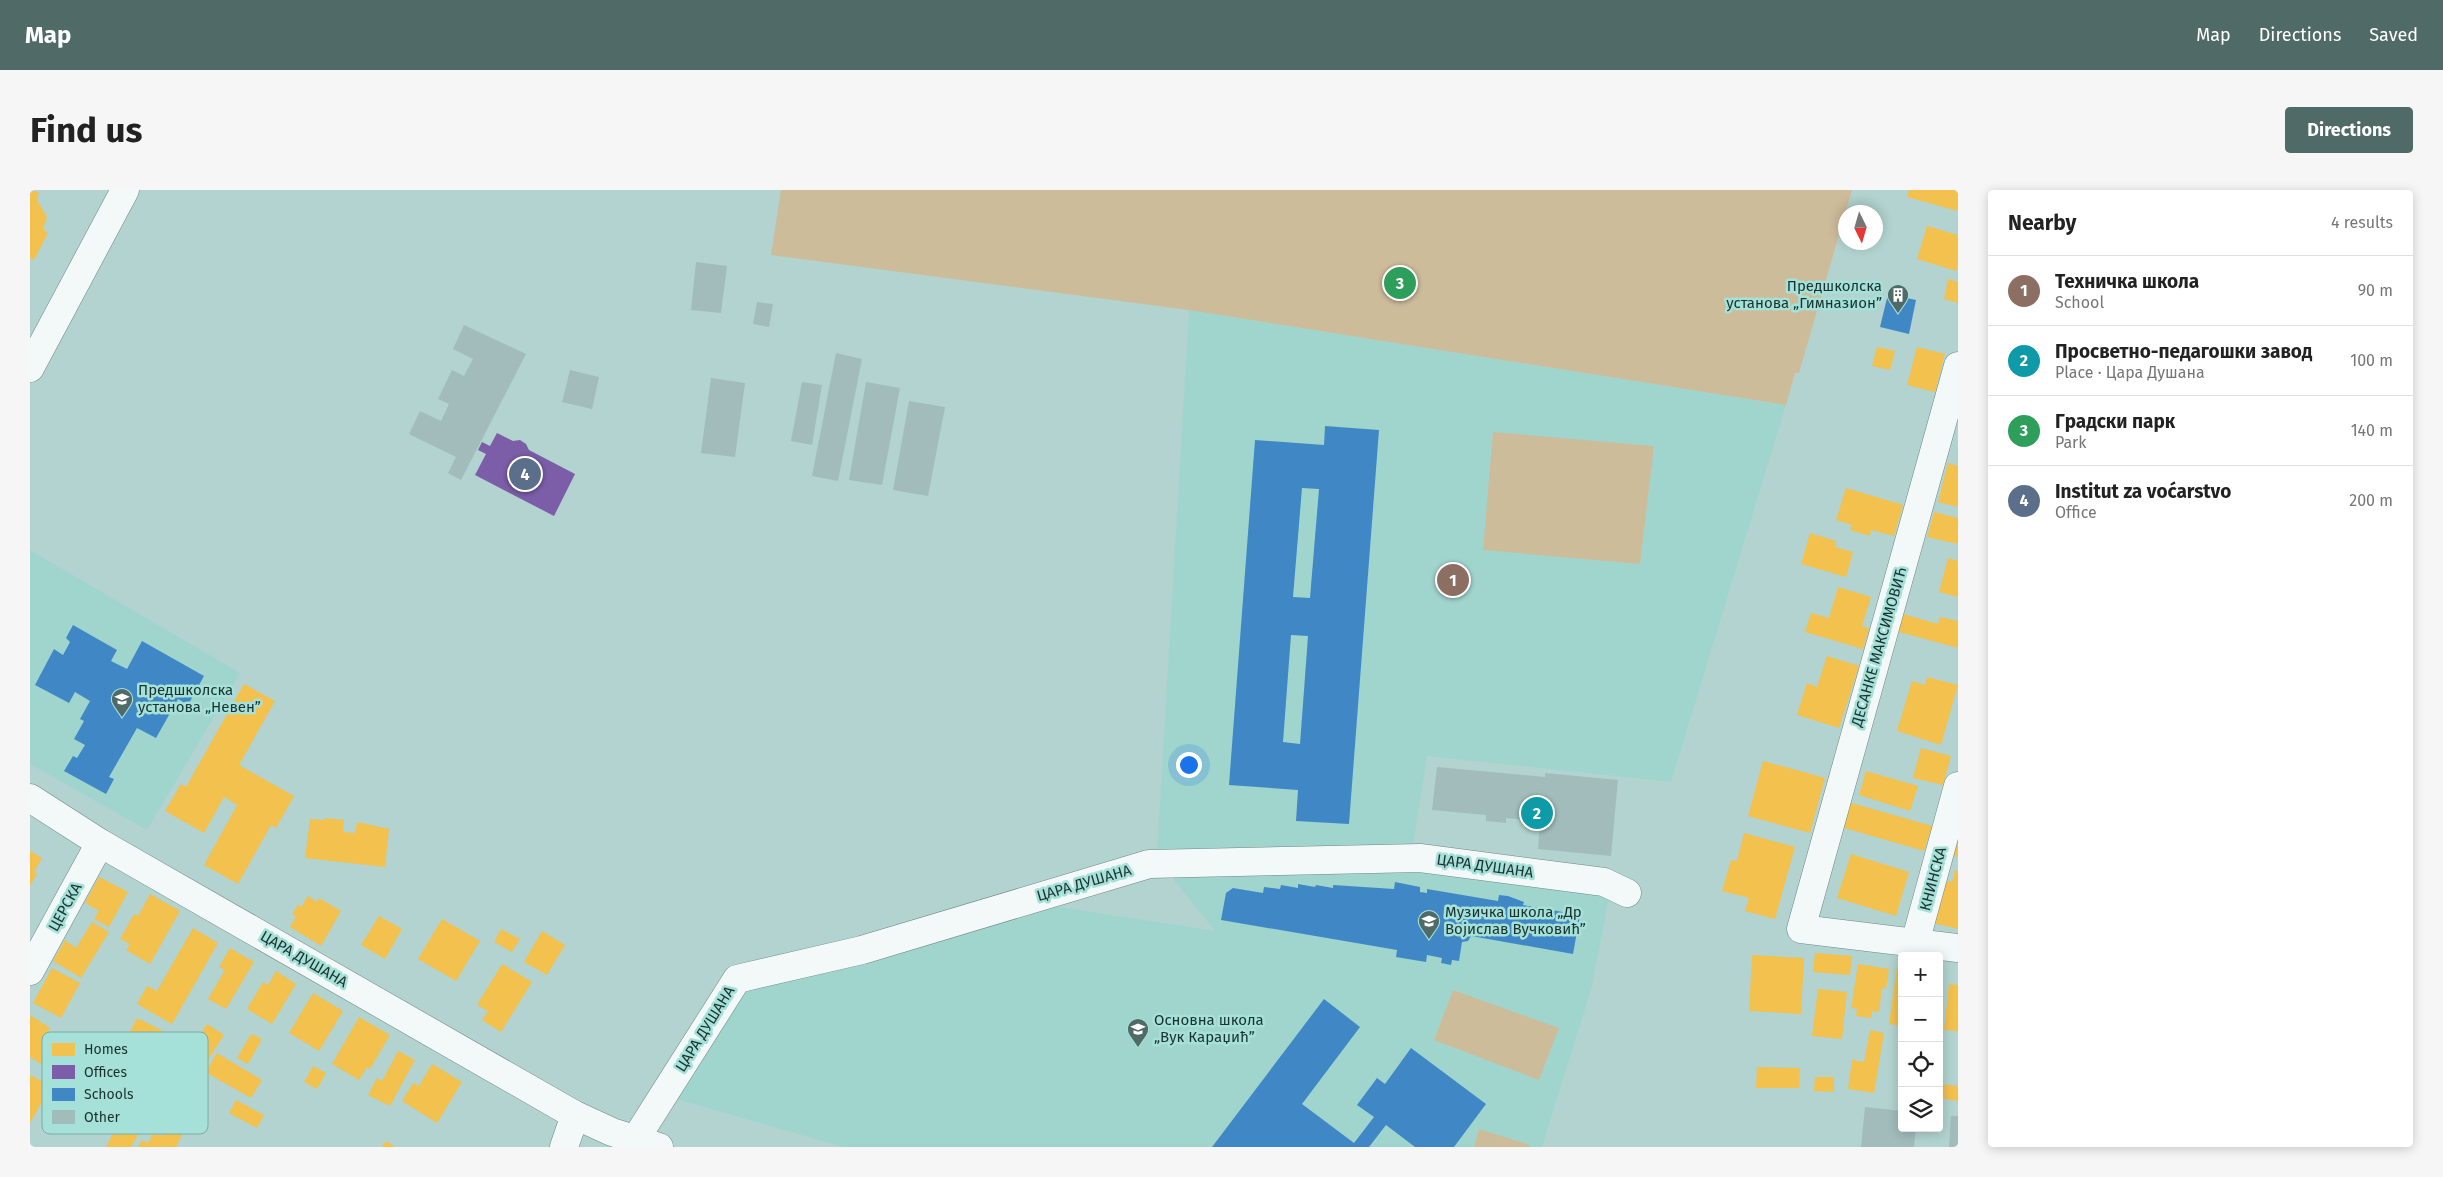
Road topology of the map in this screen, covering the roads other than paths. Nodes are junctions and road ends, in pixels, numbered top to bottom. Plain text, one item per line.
1 (115, 193) edge
2 (1958, 366) edge
3 (30, 368) edge
4 (1958, 786) edge
5 (30, 798) edge
6 (100, 843) junction
7 (1627, 893) dead end
8 (1915, 943) junction
9 (1958, 948) edge
10 (30, 971) edge
11 (575, 1115) junction
12 (647, 1143) edge
13 (564, 1147) edge

1 - 3 street
2 - 8 street, ДЕСАНКЕ МАКСИМОВИЋ
4 - 8 street, КНИНСКА
5 - 6 street, ЦАРА ДУШАНА
6 - 10 street, ЦЕРСКА
6 - 11 street, ЦАРА ДУШАНА
7 - 12 street, ЦАРА ДУШАНА
8 - 9 street
11 - 12 street, ЦАРА ДУШАНА
11 - 13 street

